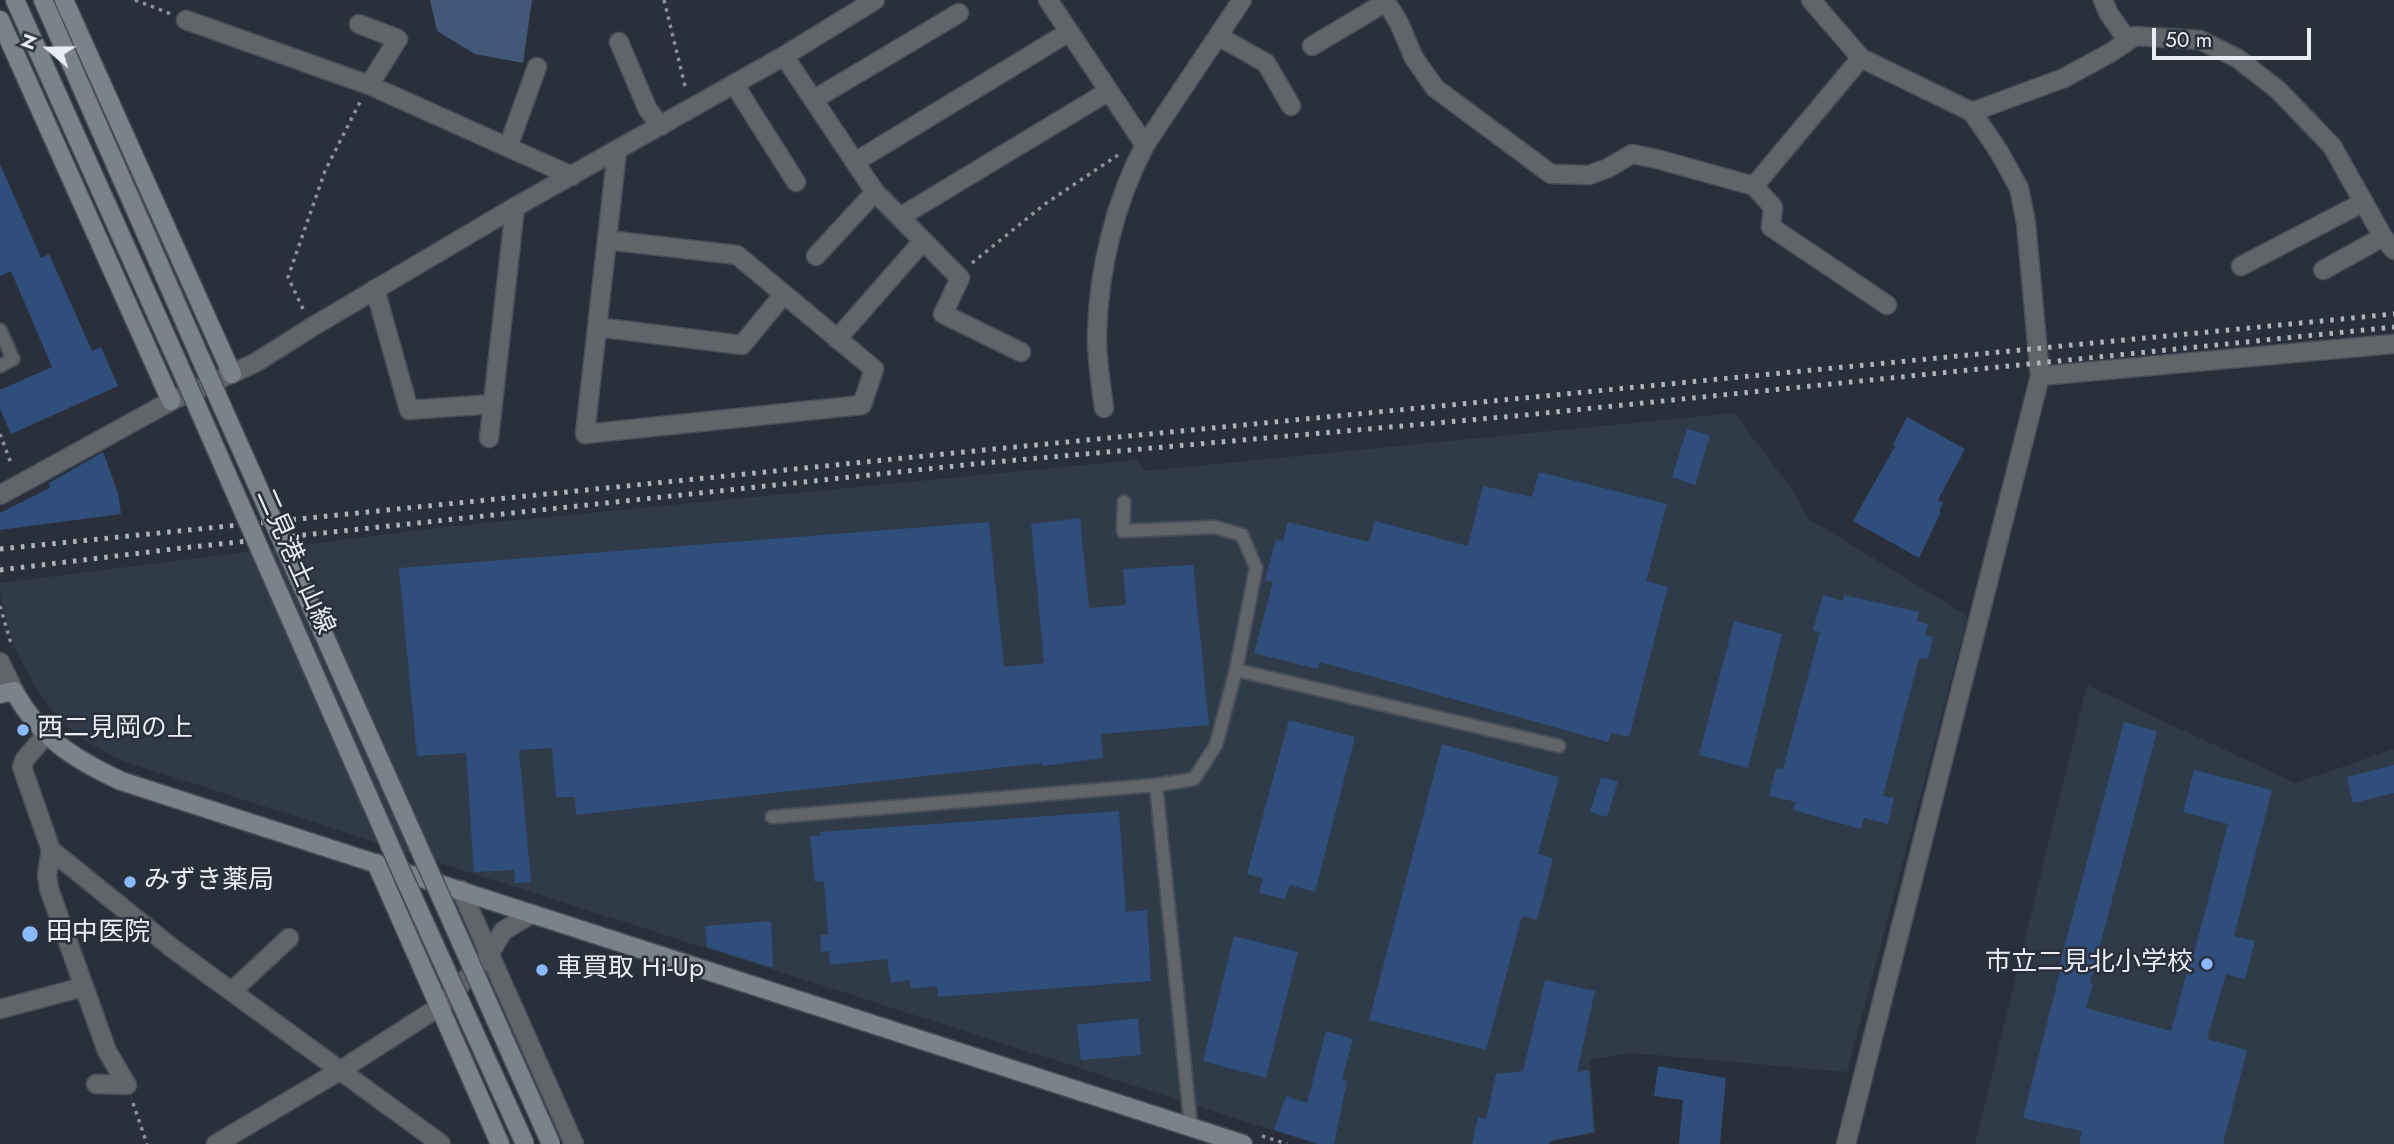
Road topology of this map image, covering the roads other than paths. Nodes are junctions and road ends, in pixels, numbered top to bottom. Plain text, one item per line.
1 (15, 0) edge
2 (43, 0) edge
3 (64, 0) edge
4 (876, 0) edge
5 (1048, 0) edge
6 (1242, 0) edge
7 (1811, 0) edge
8 (2103, 0) edge
9 (1385, 1) edge
10 (959, 13) dead end
11 (0, 20) edge
12 (186, 20) road end
13 (359, 24) dead end
14 (1069, 32) junction
15 (1218, 36) junction
16 (2128, 41) junction
17 (619, 42) dead end
18 (1312, 46) dead end
19 (784, 56) junction
20 (1861, 58) junction
21 (537, 67) dead end
22 (369, 85) junction
23 (734, 85) junction
24 (1109, 91) junction
25 (813, 100) junction
26 (1291, 106) dead end
27 (1972, 112) junction
28 (661, 126) junction
29 (1143, 142) junction
30 (508, 147) junction
31 (617, 151) junction
32 (855, 162) junction
33 (572, 176) junction
34 (796, 182) dead end
35 (1755, 186) junction
36 (875, 192) junction
37 (2364, 202) junction
38 (515, 207) junction
39 (900, 217) junction
40 (607, 240) junction
41 (923, 241) junction
42 (2389, 244) edge
43 (816, 256) dead end
44 (2241, 266) dead end
45 (2323, 270) dead end
46 (375, 289) junction
47 (784, 294) junction
48 (1887, 305) dead end
49 (597, 327) junction
50 (0, 330) edge
51 (837, 339) junction
52 (2394, 344) edge
53 (1021, 352) dead end
54 (0, 366) edge
55 (232, 374) junction
56 (2040, 376) junction
57 (171, 401) junction
58 (493, 404) junction
59 (1104, 408) dead end
60 (489, 438) dead end
61 (0, 495) edge
62 (1124, 502) dead end
63 (8, 658) edge
64 (1236, 670) junction
65 (7, 693) edge
66 (46, 735) junction
67 (1559, 747) dead end
68 (1156, 785) junction
69 (772, 817) dead end
70 (51, 850) junction
71 (376, 863) junction
72 (461, 890) junction
73 (531, 914) junction
74 (289, 938) dead end
75 (489, 955) junction
76 (83, 987) junction
77 (232, 991) junction
78 (439, 1007) junction
79 (0, 1009) edge
80 (341, 1070) junction
81 (96, 1084) dead end
82 (1191, 1128) junction
83 (216, 1144) edge
84 (441, 1144) edge
85 (500, 1144) edge
86 (525, 1144) edge
87 (551, 1144) edge
88 (574, 1144) edge
89 (1242, 1144) edge
90 (1846, 1144) edge

1 - 86 main road, 二見港土山線, bridge
2 - 87 main road, 二見港土山線, bridge
3 - 55 main road
4 - 19 street
5 - 14 street
6 - 15 street
7 - 20 street
8 - 16 street
9 - 18 street
9 - 35 street
10 - 25 street
11 - 57 main road
12 - 22 street
13 - 22 street
14 - 24 street
14 - 32 street
15 - 26 street
15 - 29 street
16 - 27 street
16 - 37 street
17 - 28 street
19 - 23 street
19 - 25 street
20 - 27 street
20 - 35 street
21 - 30 street
22 - 30 street
23 - 28 street
23 - 34 street
24 - 29 street
24 - 39 street
25 - 32 street
27 - 56 street
28 - 31 street
29 - 59 street
30 - 33 street
31 - 33 street
31 - 40 street
32 - 36 street
33 - 38 street
35 - 48 street
36 - 39 street
36 - 43 street
37 - 42 street
37 - 44 street
38 - 46 street
38 - 58 street
39 - 41 street
40 - 47 street
40 - 49 street
41 - 51 street
41 - 53 street
42 - 45 street
46 - 55 street
46 - 58 street
47 - 49 street
47 - 51 street
49 - 51 street
50 - 54 lane
52 - 56 street
55 - 57 street
56 - 90 street
57 - 61 street
58 - 60 street
62 - 64 lane
63 - 65 street
64 - 67 lane
64 - 68 lane
65 - 66 main road
66 - 70 street
66 - 71 main road
68 - 69 lane
68 - 82 lane
70 - 76 street
70 - 77 street
71 - 72 main road
71 - 78 main road
72 - 73 main road
72 - 75 street
73 - 75 street
73 - 82 main road
74 - 77 street
75 - 78 street
75 - 88 street
76 - 79 street
76 - 81 street
77 - 80 street
78 - 80 street
78 - 85 main road
80 - 83 street
80 - 84 street
82 - 89 main road

